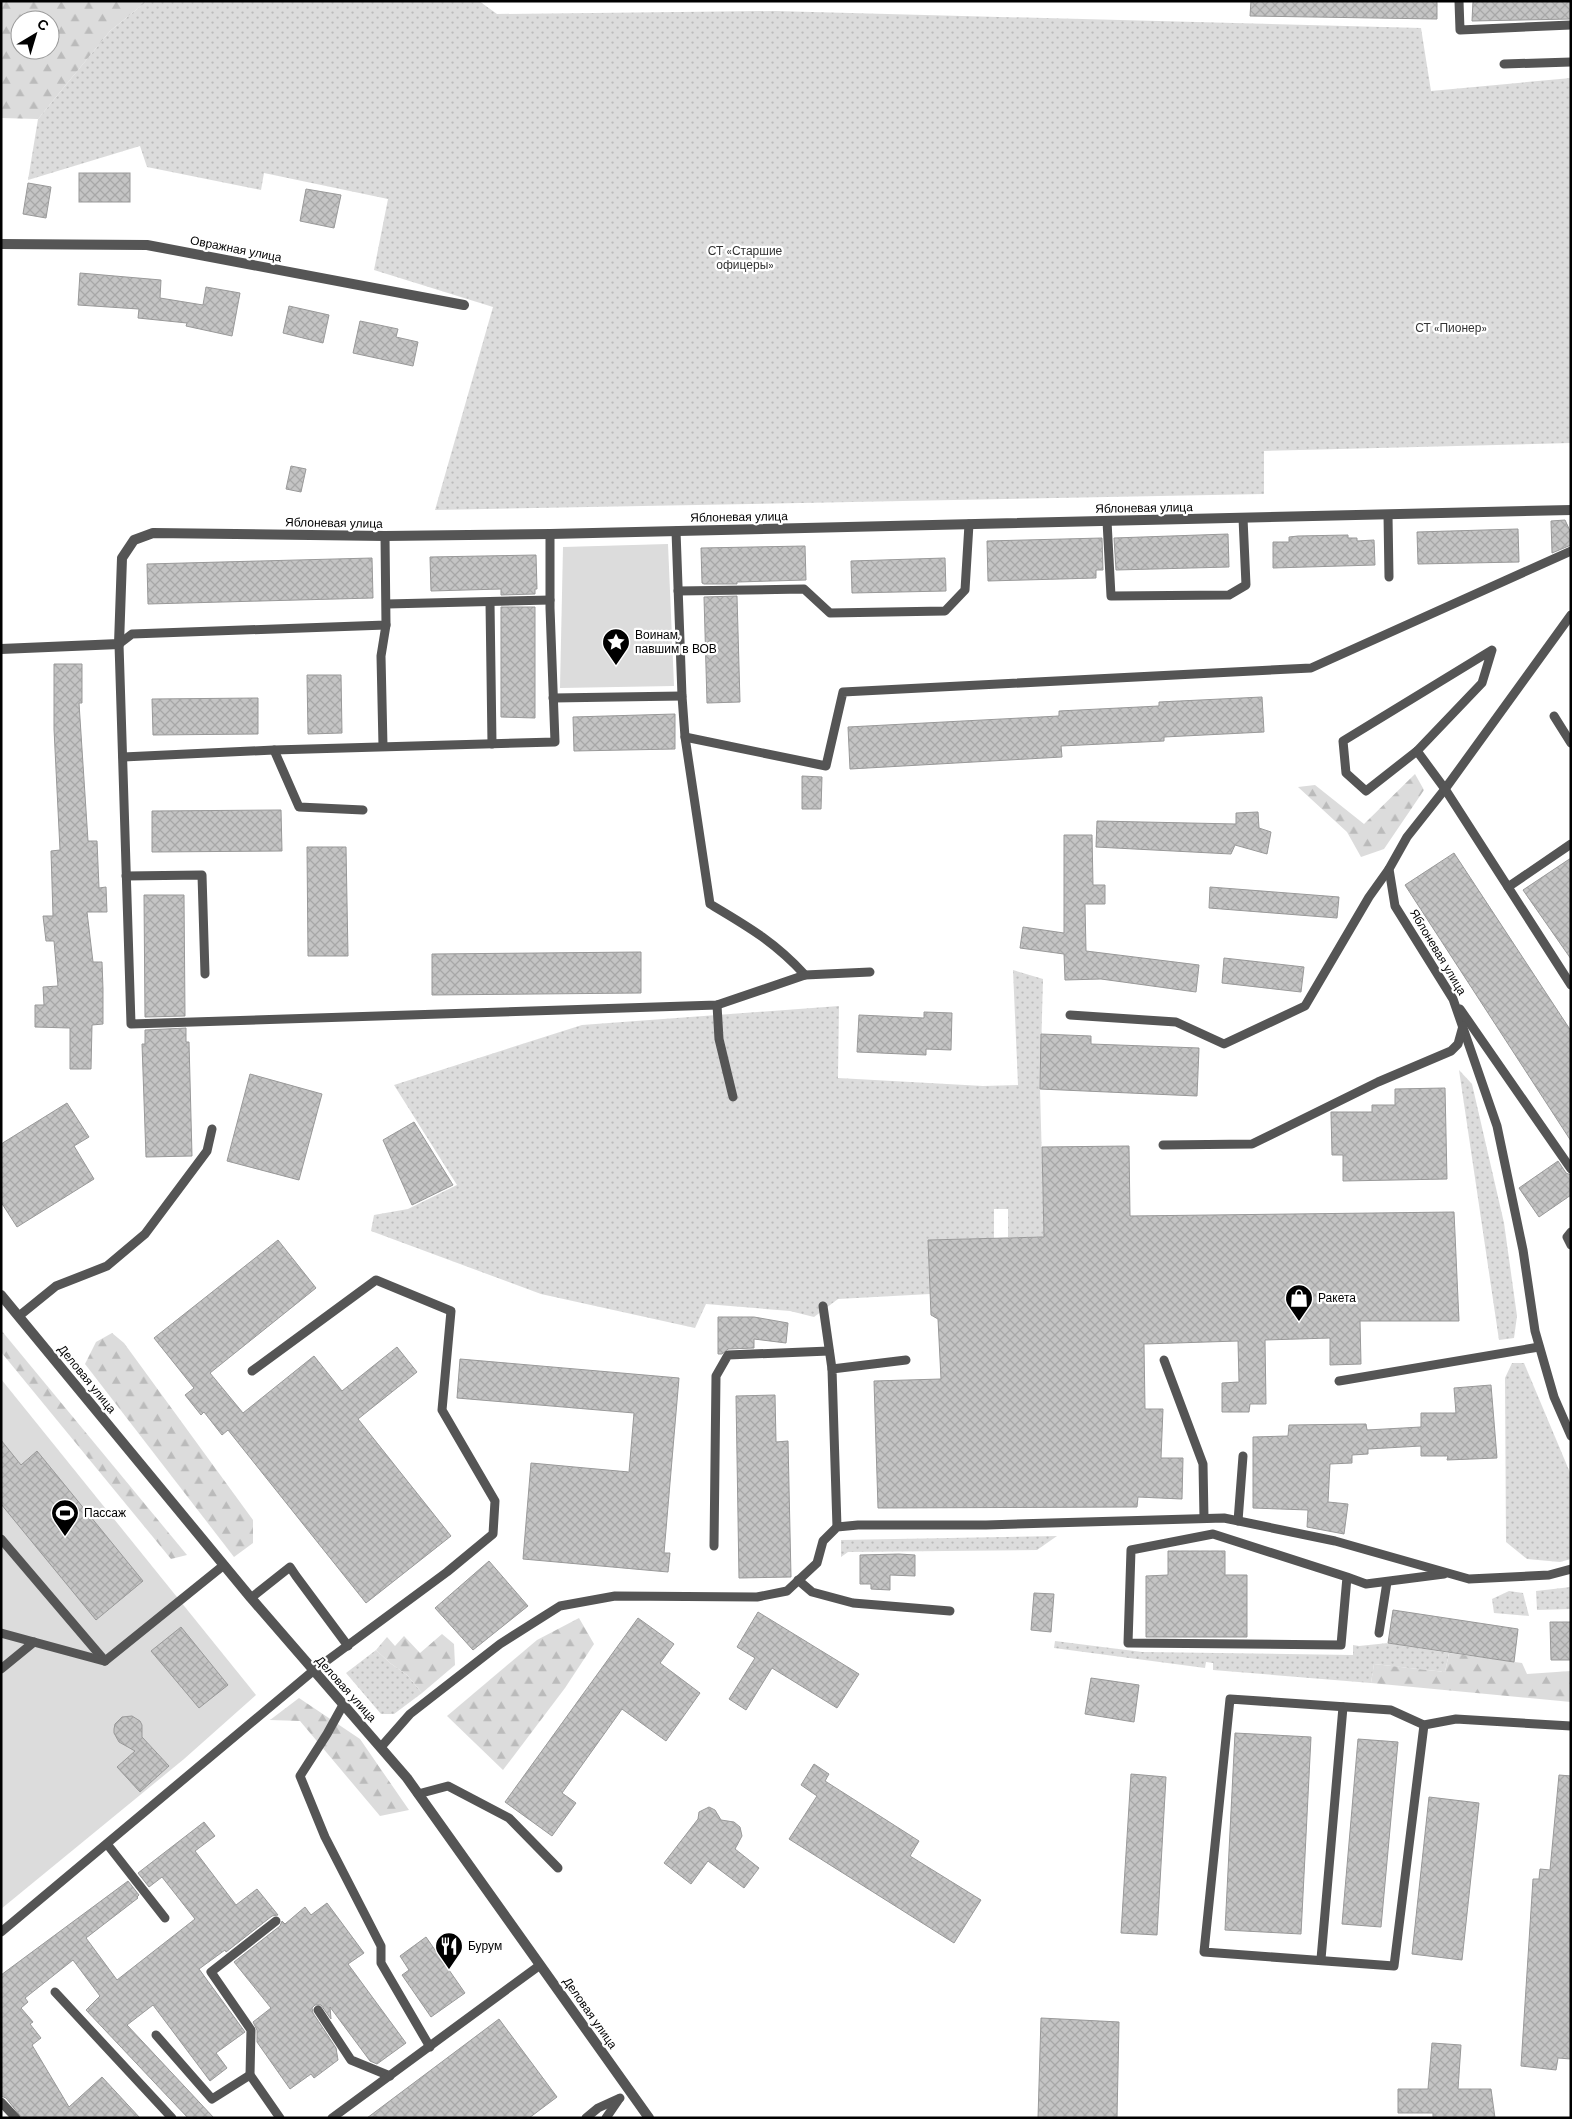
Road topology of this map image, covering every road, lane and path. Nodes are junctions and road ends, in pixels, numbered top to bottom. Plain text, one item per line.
1 (1459, 1) edge
2 (1571, 25) edge
3 (1571, 62) edge
4 (1504, 64) dead end
5 (1, 244) edge
6 (464, 305) dead end
7 (1571, 510) edge
8 (1388, 515) junction
9 (1243, 518) junction
10 (1107, 521) junction
11 (969, 524) junction
12 (676, 531) junction
13 (550, 534) junction
14 (385, 536) junction
15 (1571, 551) edge
16 (1389, 577) dead end
17 (678, 591) junction
18 (550, 600) junction
19 (490, 602) junction
20 (387, 604) junction
21 (1571, 614) edge
22 (386, 625) junction
23 (119, 644) junction
24 (1, 649) edge
25 (682, 696) junction
26 (553, 698) junction
27 (1554, 716) dead end
28 (685, 737) junction
29 (1571, 743) edge
30 (492, 744) junction
31 (383, 746) junction
32 (274, 750) junction
33 (1417, 751) junction
34 (123, 757) junction
35 (1445, 789) junction
36 (363, 810) dead end
37 (1571, 844) edge
38 (1389, 869) junction
39 (126, 876) junction
40 (1508, 887) junction
41 (870, 972) dead end
42 (205, 974) dead end
43 (805, 975) junction
44 (1571, 985) edge
45 (1453, 999) junction
46 (717, 1005) junction
47 (1070, 1015) dead end
48 (1463, 1026) junction
49 (732, 1097) dead end
50 (212, 1129) dead end
51 (1163, 1145) dead end
52 (1571, 1169) edge
53 (1571, 1232) edge
54 (1571, 1244) edge
55 (1, 1295) edge
56 (822, 1306) dead end
57 (19, 1316) junction
58 (1539, 1347) junction
59 (829, 1351) junction
60 (906, 1360) dead end
61 (1164, 1360) dead end
62 (832, 1369) junction
63 (252, 1371) dead end
64 (1339, 1380) dead end
65 (1571, 1436) edge
66 (1243, 1456) dead end
67 (1204, 1518) junction
68 (1238, 1521) junction
69 (837, 1527) junction
70 (1, 1539) edge
71 (714, 1546) dead end
72 (224, 1565) junction
73 (1571, 1569) edge
74 (1450, 1574) junction
75 (1347, 1577) junction
76 (798, 1580) junction
77 (1387, 1582) junction
78 (251, 1598) junction
79 (950, 1611) dead end
80 (1, 1633) edge
81 (1379, 1633) dead end
82 (34, 1642) junction
83 (348, 1646) junction
84 (105, 1661) junction
85 (1, 1669) edge
86 (313, 1671) junction
87 (343, 1705) junction
88 (1343, 1707) junction
89 (1424, 1725) junction
90 (1571, 1726) edge
91 (381, 1747) junction
92 (418, 1794) junction
93 (107, 1844) junction
94 (558, 1868) dead end
95 (165, 1918) dead end
96 (276, 1921) dead end
97 (1, 1932) edge
98 (1321, 1959) junction
99 (540, 1965) junction
100 (55, 1992) dead end
101 (318, 2010) dead end
102 (156, 2035) dead end
103 (430, 2047) junction
104 (250, 2075) junction
105 (390, 2076) junction
106 (629, 2089) junction
107 (620, 2098) junction
108 (1, 2102) edge
109 (16, 2118) edge
110 (172, 2118) edge
111 (280, 2118) edge
112 (332, 2118) edge
113 (586, 2118) edge
114 (606, 2118) edge
115 (649, 2118) edge

1 - 2 lane
3 - 4 lane
5 - 6 street, Овражная улица
7 - 8 street, Яблоневая улица
8 - 9 street, Яблоневая улица
8 - 16 lane
9 - 10 street, Яблоневая улица
9 - 10 lane
10 - 11 street, Яблоневая улица
11 - 12 street, Яблоневая улица
11 - 17 lane
12 - 13 street, Яблоневая улица
12 - 17 lane
13 - 14 street, Яблоневая улица
13 - 18 lane
14 - 20 lane
14 - 23 street, Яблоневая улица
15 - 28 lane
17 - 25 lane
18 - 19 lane
18 - 26 lane
19 - 20 lane
19 - 30 lane
20 - 22 lane
21 - 35 lane
22 - 23 lane
22 - 31 lane
23 - 24 street
23 - 34 lane
25 - 26 lane
25 - 28 lane
26 - 30 lane
27 - 29 lane
28 - 43 lane
30 - 31 lane
31 - 32 lane
32 - 34 lane
32 - 36 lane
33 - 33 lane
33 - 35 lane
34 - 39 lane
35 - 38 lane
35 - 40 lane
37 - 40 lane
38 - 45 lane, Яблоневая улица
38 - 47 lane
39 - 42 lane
39 - 46 lane
40 - 44 lane
41 - 43 lane
43 - 46 lane
45 - 48 lane, Яблоневая улица
45 - 52 lane
46 - 49 lane
48 - 51 lane
48 - 58 lane, Яблоневая улица
50 - 57 lane
53 - 54 lane
55 - 57 street, Деловая улица
56 - 59 lane
57 - 72 street, Деловая улица
58 - 64 lane
58 - 65 lane, Яблоневая улица
59 - 62 lane
59 - 71 lane
60 - 62 lane
61 - 67 lane
62 - 69 lane
63 - 83 lane
66 - 68 lane
67 - 68 lane
67 - 69 lane
68 - 74 lane
69 - 76 lane
70 - 84 lane
72 - 78 street, Деловая улица
72 - 84 lane
73 - 74 lane
74 - 77 lane
75 - 75 lane
75 - 77 lane
76 - 79 lane
76 - 91 lane
77 - 81 lane
78 - 83 lane
78 - 86 street, Деловая улица
80 - 82 lane
82 - 84 lane
82 - 85 lane
83 - 86 lane
86 - 87 street, Деловая улица
86 - 93 lane
87 - 91 street, Деловая улица
87 - 103 lane
88 - 89 lane
88 - 98 lane
88 - 98 lane
89 - 90 lane
89 - 98 lane
91 - 92 street, Деловая улица
92 - 94 lane
92 - 99 street, Деловая улица
93 - 95 lane
93 - 97 lane
96 - 104 lane
99 - 103 lane
99 - 106 street, Деловая улица
100 - 110 lane
101 - 105 lane
102 - 104 lane
103 - 105 lane
104 - 111 lane
105 - 112 lane
106 - 107 lane
106 - 115 street, Деловая улица
107 - 113 lane
107 - 114 lane
108 - 109 lane

